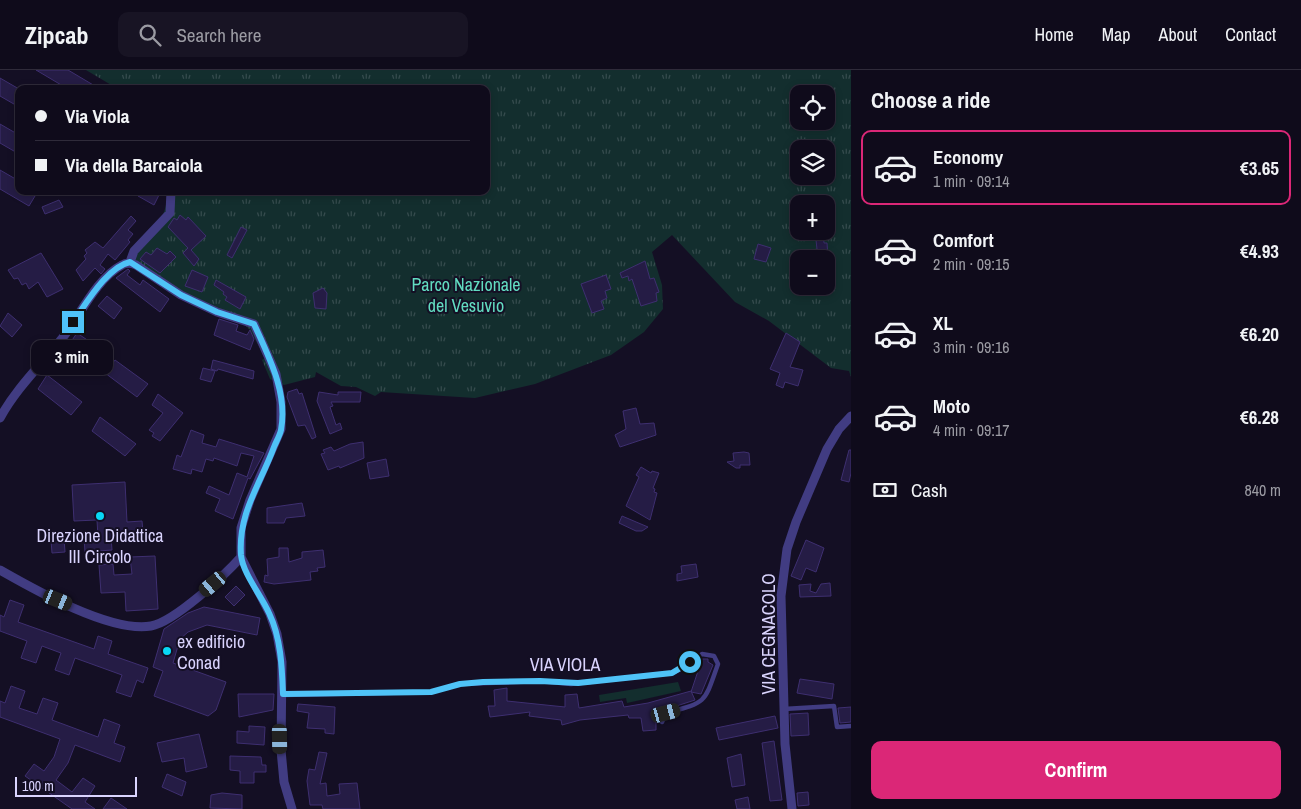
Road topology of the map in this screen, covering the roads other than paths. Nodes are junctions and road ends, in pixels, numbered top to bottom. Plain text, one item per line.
1 (171, 195) edge
2 (130, 262) junction
3 (851, 416) edge
4 (0, 418) edge
5 (241, 557) junction
6 (0, 570) edge
7 (283, 694) junction
8 (784, 709) junction
9 (662, 722) dead end
10 (851, 726) edge
11 (292, 809) edge
12 (792, 809) edge

1 - 2 street
2 - 4 street
2 - 5 street
3 - 8 street, VIA CEGNACOLO
5 - 6 street
5 - 7 street
7 - 9 lane, VIA VIOLA
7 - 11 street
8 - 10 lane
8 - 12 street, VIA CEGNACOLO

